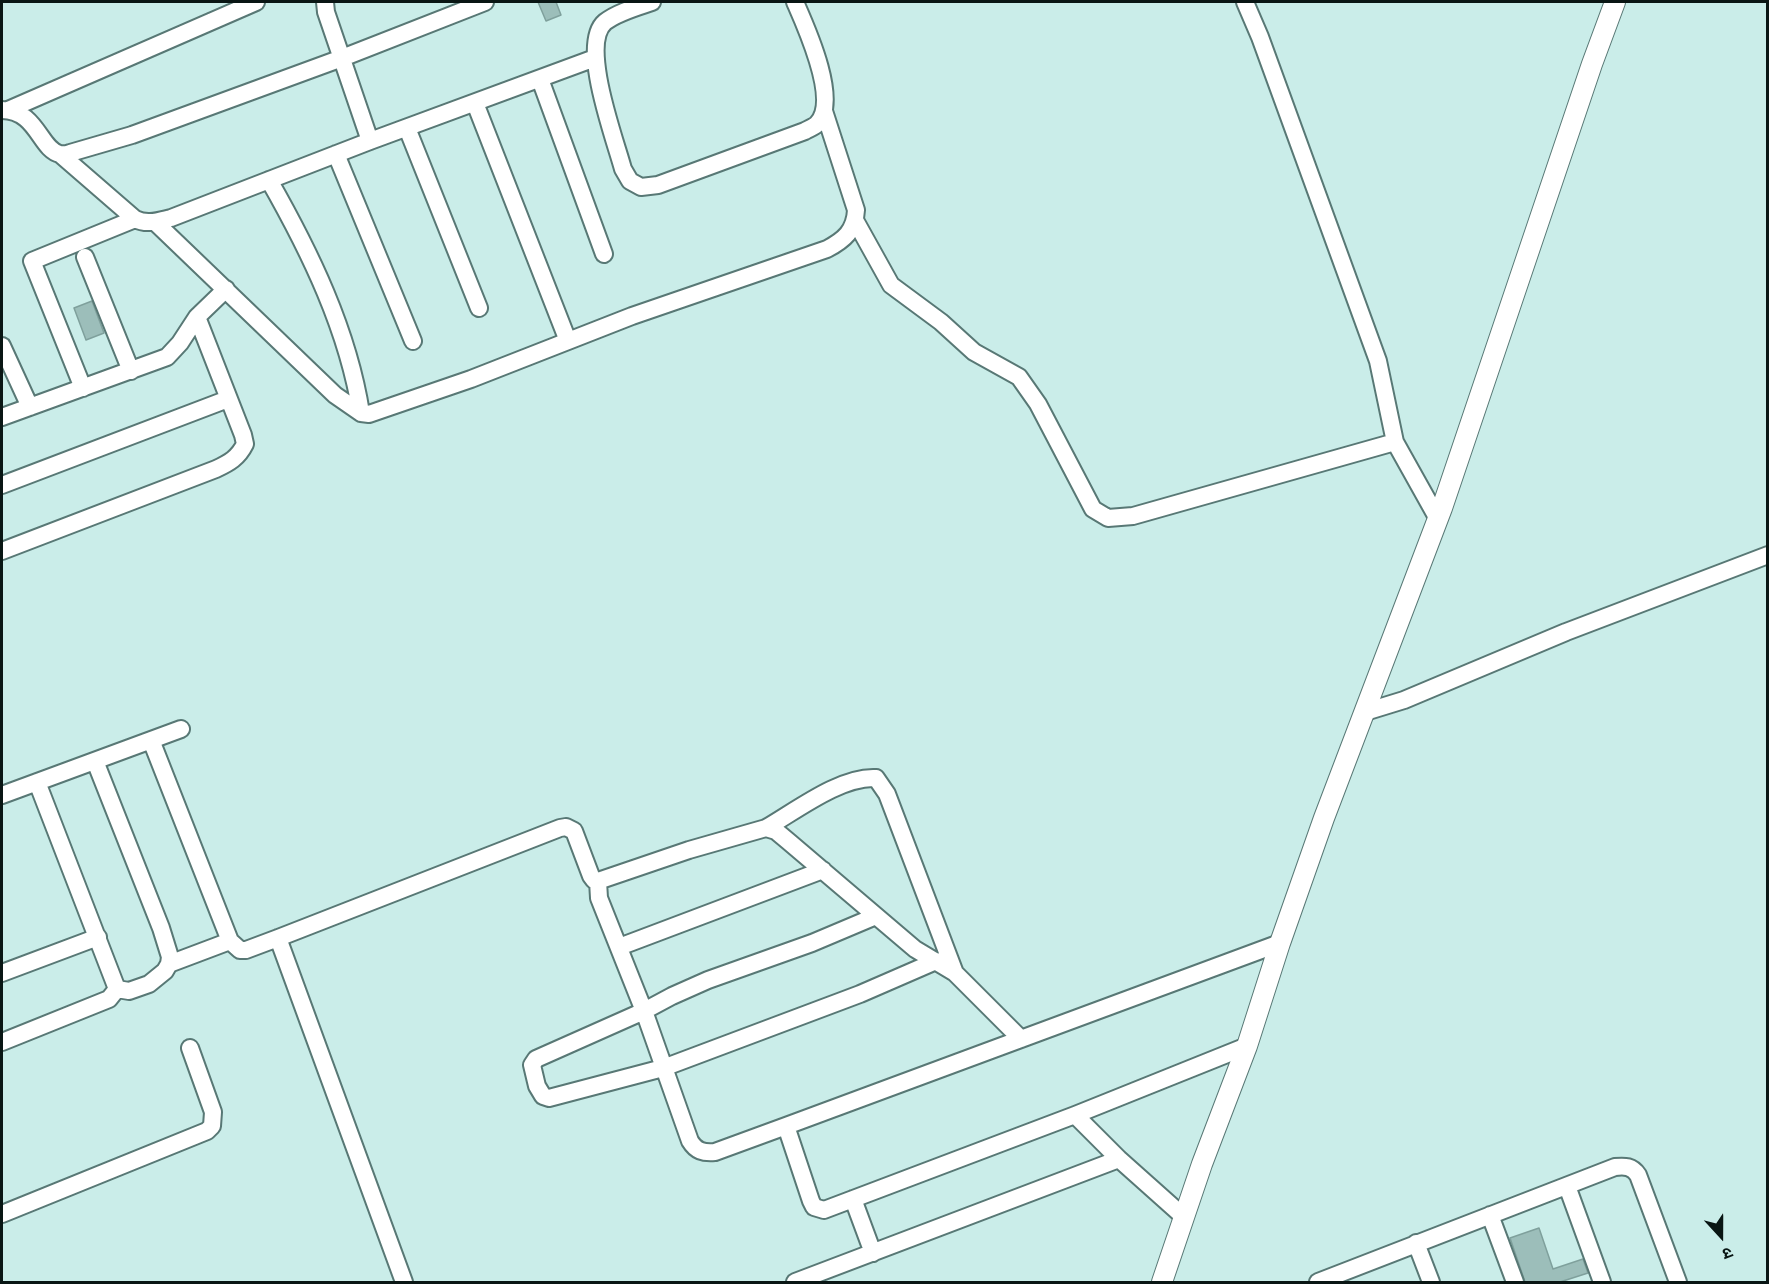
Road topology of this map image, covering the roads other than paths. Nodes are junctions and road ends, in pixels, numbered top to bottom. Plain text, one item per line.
1 (256, 2) edge
2 (325, 2) edge
3 (485, 2) edge
4 (652, 2) edge
5 (795, 2) edge
6 (1245, 2) edge
7 (1615, 2) edge
8 (342, 58) junction
9 (595, 58) junction
10 (540, 79) junction
11 (475, 103) junction
12 (5, 110) edge
13 (824, 111) junction
14 (407, 128) junction
15 (370, 141) junction
16 (60, 154) junction
17 (336, 154) junction
18 (269, 180) junction
19 (135, 219) junction
20 (155, 222) junction
21 (856, 222) junction
22 (604, 254) dead end
23 (85, 257) dead end
24 (226, 289) junction
25 (479, 308) dead end
26 (197, 317) junction
27 (413, 341) dead end
28 (568, 341) junction
29 (2, 346) edge
30 (131, 371) junction
31 (82, 388) junction
32 (228, 399) junction
33 (30, 407) junction
34 (361, 413) junction
35 (2, 417) edge
36 (1395, 442) junction
37 (2, 485) edge
38 (1438, 519) junction
39 (2, 551) edge
40 (1767, 555) edge
41 (1365, 712) junction
42 (181, 729) dead end
43 (151, 740) junction
44 (96, 761) junction
45 (37, 782) junction
46 (2, 795) edge
47 (766, 828) junction
48 (823, 870) junction
49 (598, 881) junction
50 (876, 916) junction
51 (98, 937) junction
52 (278, 938) junction
53 (230, 941) junction
54 (1281, 943) junction
55 (619, 947) junction
56 (936, 961) junction
57 (169, 964) junction
58 (2, 973) edge
59 (954, 973) junction
60 (117, 989) junction
61 (644, 1011) junction
62 (1021, 1039) junction
63 (2, 1042) edge
64 (1247, 1046) junction
65 (190, 1048) dead end
66 (663, 1068) junction
67 (1075, 1115) junction
68 (786, 1126) junction
69 (1119, 1159) junction
70 (1567, 1186) junction
71 (853, 1199) junction
72 (2, 1214) edge
73 (1490, 1215) junction
74 (1184, 1217) junction
75 (1416, 1243) junction
76 (873, 1253) junction
77 (404, 1282) edge
78 (795, 1282) edge
79 (1162, 1282) edge
80 (1317, 1282) edge
81 (1431, 1282) edge
82 (1515, 1282) edge
83 (1602, 1282) edge
84 (1678, 1282) edge

1 - 12 street
2 - 8 street
3 - 8 street
4 - 9 street
5 - 13 street
6 - 36 street
7 - 38 street
8 - 15 street
8 - 16 street
9 - 10 street
9 - 13 street
10 - 11 street
10 - 22 street
11 - 14 street
11 - 28 street
12 - 16 street
13 - 21 street
14 - 15 street
14 - 25 street
15 - 17 street
16 - 19 street
17 - 18 street
17 - 27 street
18 - 20 street
18 - 34 street
19 - 20 street
19 - 31 street
20 - 24 street
21 - 28 street
21 - 36 street
23 - 30 street
24 - 26 street
24 - 34 street
26 - 30 street
26 - 32 street
28 - 34 street
29 - 33 street
30 - 31 street
31 - 33 street
32 - 37 street
32 - 39 street
33 - 35 street
36 - 38 street
38 - 41 street
40 - 41 street
41 - 54 street
42 - 43 street
43 - 44 street
43 - 53 street
44 - 45 street
44 - 57 street
45 - 46 street
45 - 51 street
47 - 48 street
47 - 49 street
47 - 59 street
48 - 50 street
48 - 55 street
49 - 52 street
49 - 55 street
50 - 56 street
50 - 61 street
51 - 58 street
51 - 60 street
52 - 53 street
52 - 77 street
53 - 57 street
54 - 62 street
54 - 64 street
55 - 61 street
56 - 59 street
56 - 66 street
57 - 60 street
59 - 62 street
60 - 63 street
61 - 66 street
61 - 66 street
62 - 68 street
64 - 67 street
64 - 74 street
65 - 72 street
66 - 68 street
67 - 69 street
67 - 71 street
68 - 71 street
69 - 74 street
69 - 76 street
70 - 73 street
70 - 83 street
70 - 84 street
71 - 76 street
73 - 75 street
73 - 82 street
74 - 79 street
75 - 80 street
75 - 81 street
76 - 78 street

